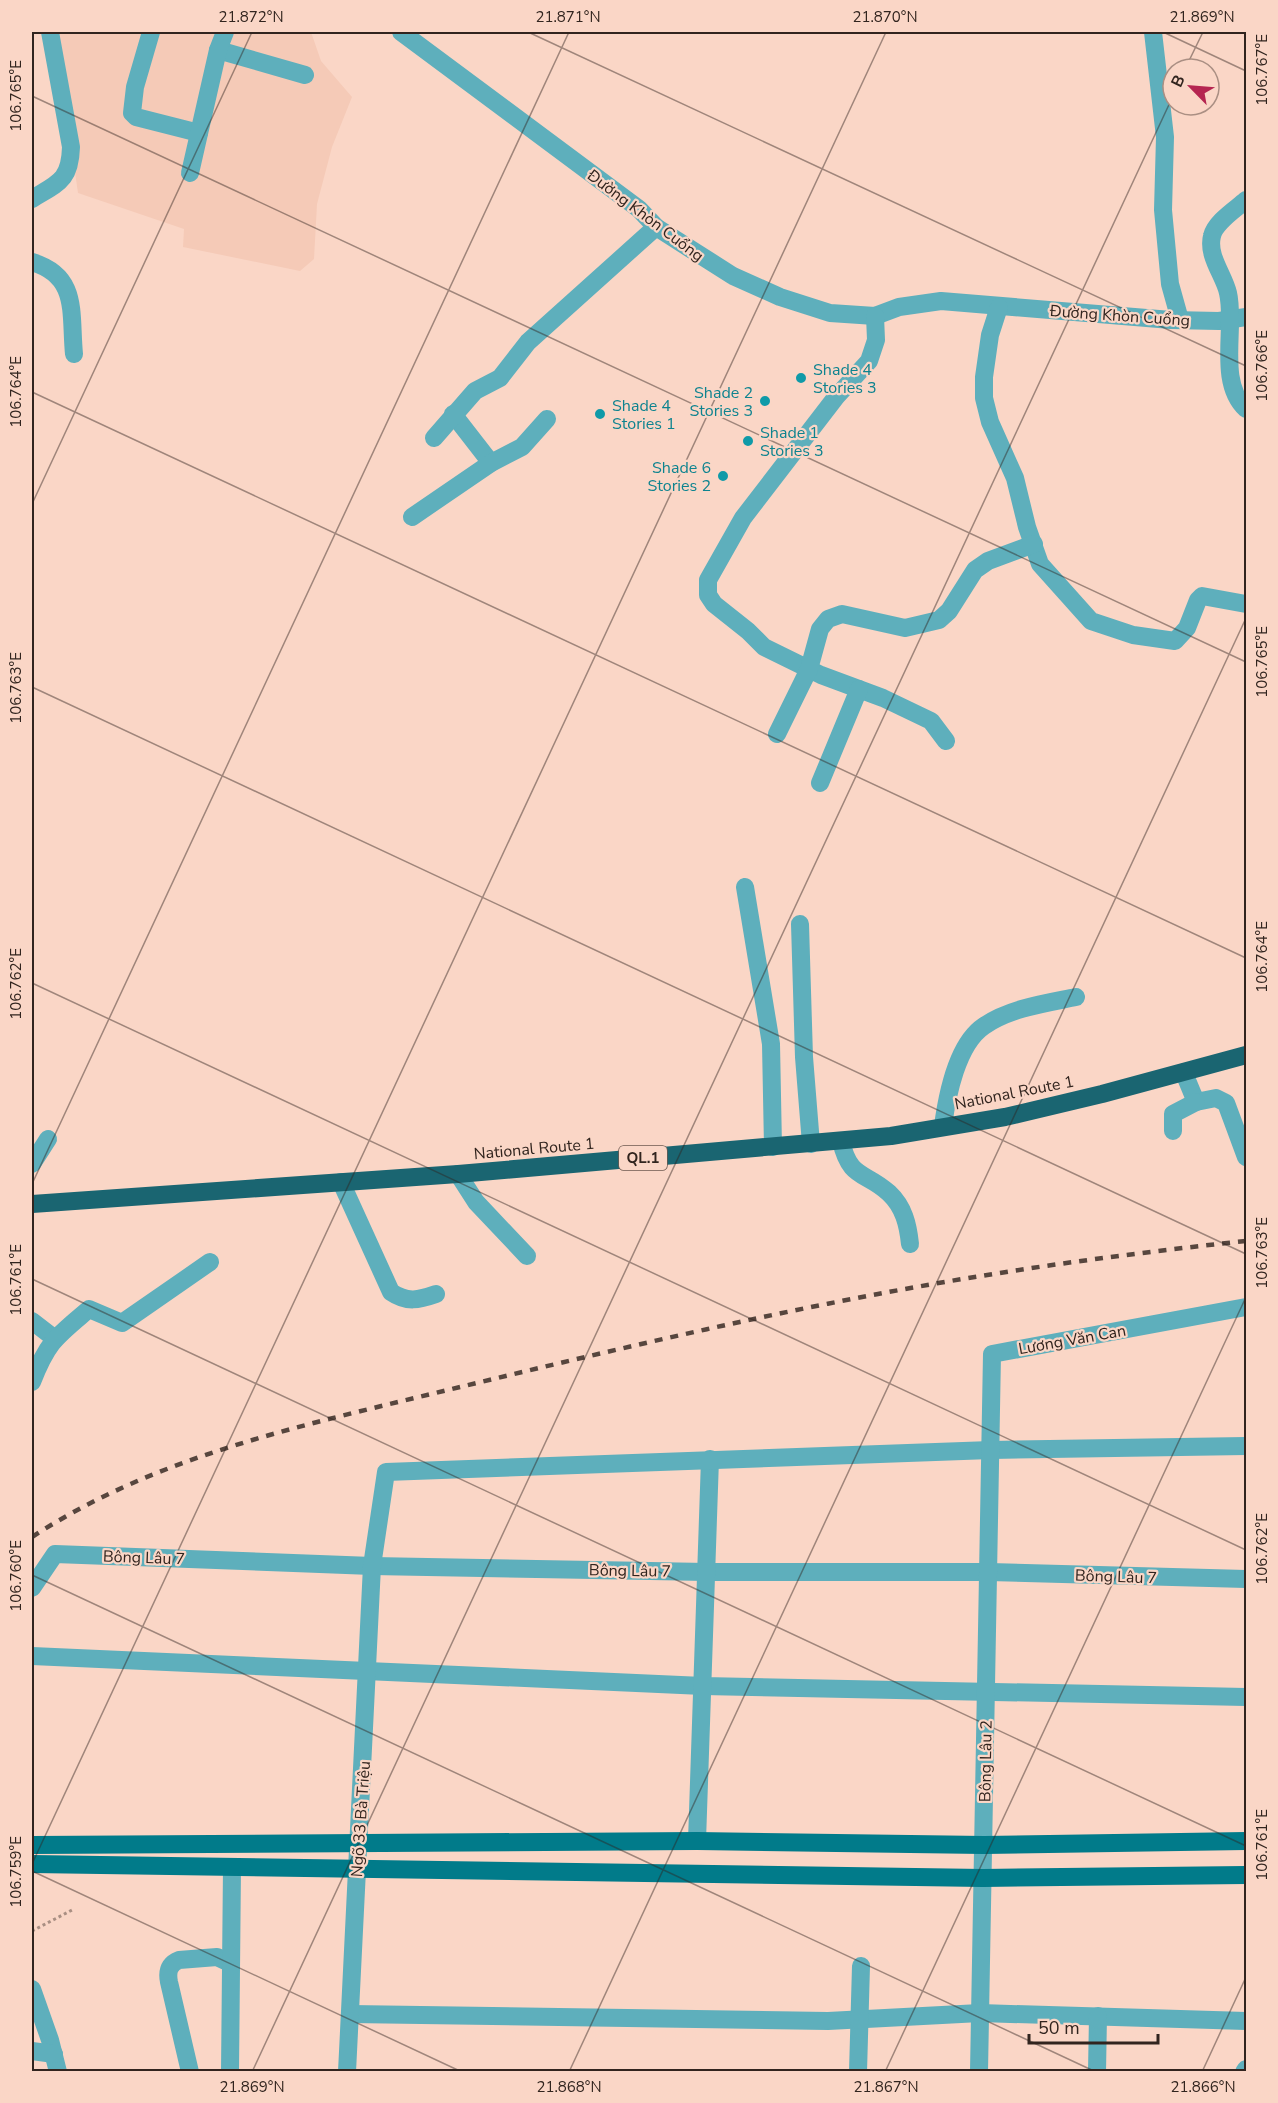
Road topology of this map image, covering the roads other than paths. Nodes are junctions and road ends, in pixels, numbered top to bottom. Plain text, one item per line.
1 (50, 32) edge
2 (151, 32) edge
3 (225, 32) edge
4 (401, 32) edge
5 (1153, 32) edge
6 (218, 50) junction
7 (305, 75) dead end
8 (199, 133) junction
9 (190, 173) dead end
10 (32, 199) edge
11 (1246, 200) edge
12 (656, 227) junction
13 (32, 262) edge
14 (999, 307) junction
15 (876, 316) junction
16 (1238, 319) edge
17 (1180, 320) junction
18 (74, 354) dead end
19 (1246, 409) edge
20 (453, 414) junction
21 (547, 419) dead end
22 (434, 438) dead end
23 (491, 463) junction
24 (412, 517) dead end
25 (1034, 544) junction
26 (1246, 604) edge
27 (809, 669) junction
28 (859, 689) junction
29 (777, 734) dead end
30 (946, 741) dead end
31 (820, 783) dead end
32 (745, 887) dead end
33 (800, 924) dead end
34 (1077, 997) dead end
35 (1246, 1055) edge
36 (1184, 1072) junction
37 (1196, 1102) junction
38 (942, 1126) junction
39 (1173, 1131) dead end
40 (48, 1139) dead end
41 (841, 1141) junction
42 (811, 1144) junction
43 (773, 1147) junction
44 (1246, 1157) edge
45 (32, 1164) edge
46 (458, 1174) junction
47 (341, 1182) junction
48 (32, 1204) edge
49 (910, 1244) dead end
50 (527, 1257) dead end
51 (210, 1262) dead end
52 (436, 1294) dead end
53 (1246, 1307) edge
54 (32, 1321) edge
55 (54, 1338) junction
56 (32, 1383) edge
57 (1246, 1446) edge
58 (991, 1450) junction
59 (710, 1459) junction
60 (372, 1566) junction
61 (707, 1572) junction
62 (989, 1572) junction
63 (1246, 1579) edge
64 (32, 1588) edge
65 (32, 1656) edge
66 (368, 1672) junction
67 (703, 1686) junction
68 (987, 1692) junction
69 (1246, 1697) edge
70 (697, 1841) junction
71 (1246, 1841) edge
72 (360, 1842) junction
73 (32, 1845) edge
74 (984, 1845) junction
75 (32, 1864) edge
76 (232, 1867) junction
77 (357, 1869) junction
78 (1246, 1875) edge
79 (983, 1878) junction
80 (230, 1963) junction
81 (861, 1966) dead end
82 (32, 1989) edge
83 (980, 2013) junction
84 (350, 2014) junction
85 (1098, 2016) junction
86 (858, 2020) junction
87 (1246, 2021) edge
88 (32, 2050) edge
89 (56, 2063) edge
90 (190, 2072) edge
91 (230, 2072) edge
92 (347, 2072) edge
93 (858, 2072) edge
94 (979, 2072) edge
95 (1097, 2072) edge

1 - 10 street
2 - 8 street
3 - 6 street
4 - 12 street, Đường Khòn Cuổng
5 - 17 street
6 - 7 street
6 - 8 street
8 - 9 street
11 - 16 street
12 - 15 street, Đường Khòn Cuổng
12 - 20 street
13 - 18 street
14 - 15 street, Đường Khòn Cuổng
14 - 17 street, Đường Khòn Cuổng
14 - 25 street
15 - 27 street
16 - 17 street, Đường Khòn Cuổng
16 - 19 street
20 - 22 street
20 - 23 street
21 - 23 street
23 - 24 street
25 - 26 street
25 - 27 street
27 - 28 street
27 - 29 street
28 - 30 street
28 - 31 street
32 - 43 street
33 - 42 street
34 - 38 street
35 - 36 highway, National Route 1 / QL.1
36 - 37 street
36 - 38 highway, National Route 1 / QL.1
37 - 39 street
37 - 44 street
38 - 41 highway, National Route 1 / QL.1
40 - 45 street
41 - 42 highway, National Route 1 / QL.1
41 - 49 street
42 - 43 highway, National Route 1 / QL.1
43 - 46 highway, National Route 1 / QL.1
46 - 47 highway, National Route 1 / QL.1
46 - 50 street
47 - 48 highway, National Route 1 / QL.1
47 - 52 street
51 - 55 street
53 - 58 street, Lương Văn Can
54 - 55 street
55 - 56 street
57 - 58 street
58 - 59 street
58 - 62 street, Bông Lâu 2
59 - 60 street, Ngõ 33 Bà Triệu
59 - 61 street
60 - 61 street, Bông Lâu 7
60 - 64 street, Bông Lâu 7
60 - 66 street, Ngõ 33 Bà Triệu
61 - 62 street, Bông Lâu 7
61 - 67 street
62 - 63 street, Bông Lâu 7
62 - 68 street, Bông Lâu 2
65 - 66 street
66 - 67 street
66 - 72 street, Ngõ 33 Bà Triệu
67 - 68 street
67 - 70 street
68 - 69 street
68 - 74 street, Bông Lâu 2
70 - 72 main road
70 - 74 main road
71 - 74 main road
72 - 73 main road
72 - 77 street, Ngõ 33 Bà Triệu
74 - 79 street, Bông Lâu 2
75 - 76 main road
76 - 77 main road
76 - 80 street
77 - 79 main road
77 - 84 street, Ngõ 33 Bà Triệu
78 - 79 main road
79 - 83 street, Bông Lâu 2
80 - 90 street
80 - 91 street
81 - 86 street
82 - 89 street
83 - 85 street
83 - 86 street
83 - 94 street, Bông Lâu 2
84 - 86 street
84 - 92 street, Ngõ 33 Bà Triệu
85 - 87 street
85 - 95 street
86 - 93 street
88 - 89 street

